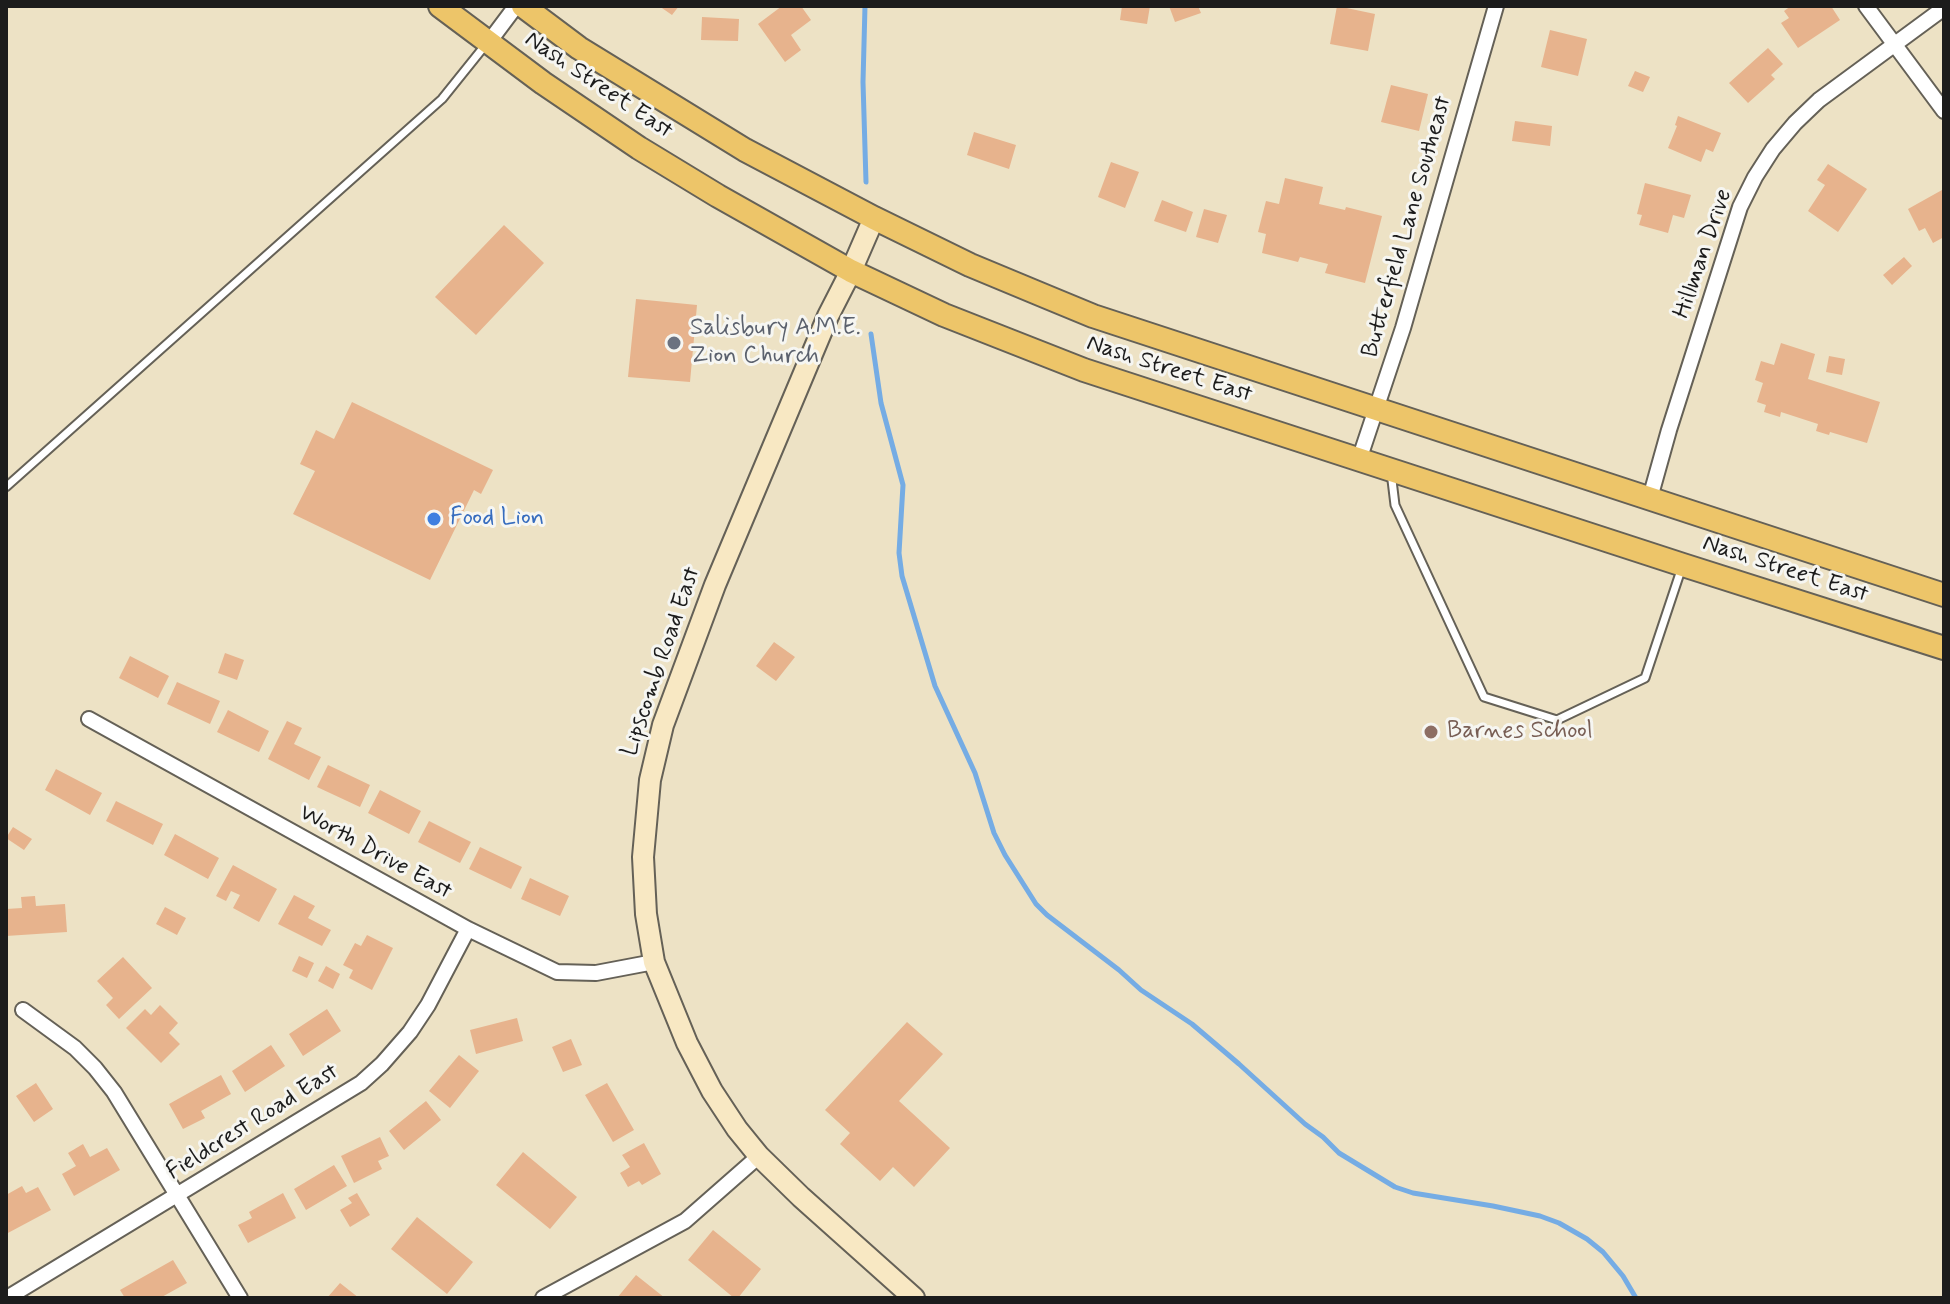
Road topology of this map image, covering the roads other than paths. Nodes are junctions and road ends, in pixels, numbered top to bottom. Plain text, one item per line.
1 (440, 6) edge
2 (516, 6) edge
3 (523, 6) edge
4 (1496, 6) edge
5 (1866, 6) edge
6 (1944, 8) edge
7 (489, 42) junction
8 (1895, 44) junction
9 (1944, 111) edge
10 (874, 218) junction
11 (851, 271) junction
12 (1376, 410) junction
13 (1359, 460) junction
14 (1391, 470) junction
15 (6, 487) edge
16 (1650, 498) junction
17 (1683, 565) junction
18 (1944, 595) edge
19 (1944, 648) edge
20 (89, 719) dead end
21 (468, 929) junction
22 (654, 962) junction
23 (23, 1010) dead end
24 (759, 1156) junction
25 (177, 1196) junction
26 (7, 1298) edge
27 (240, 1298) edge
28 (543, 1298) edge
29 (914, 1298) edge

1 - 7 main road, Nash Street East
2 - 7 street
3 - 10 main road, Nash Street East
4 - 12 street, Butterfield Lane Southeast
5 - 8 street
6 - 8 street, Hillman Drive
7 - 11 main road, Nash Street East
7 - 15 lane
8 - 9 street
8 - 16 street, Hillman Drive
10 - 11 street, Lipscomb Road East
10 - 12 main road, Nash Street East
11 - 13 main road, Nash Street East
11 - 22 street, Lipscomb Road East
12 - 13 street, Butterfield Lane Southeast
12 - 16 main road, Nash Street East
13 - 14 main road, Nash Street East
14 - 17 main road, Nash Street East
14 - 17 lane
16 - 18 main road, Nash Street East
17 - 19 main road, Nash Street East
20 - 21 street, Worth Drive East
21 - 22 street, Worth Drive East
21 - 25 street, Fieldcrest Road East
22 - 24 street, Lipscomb Road East
23 - 25 street
24 - 28 street
24 - 29 street, Lipscomb Road East
25 - 26 street, Fieldcrest Road East
25 - 27 street

